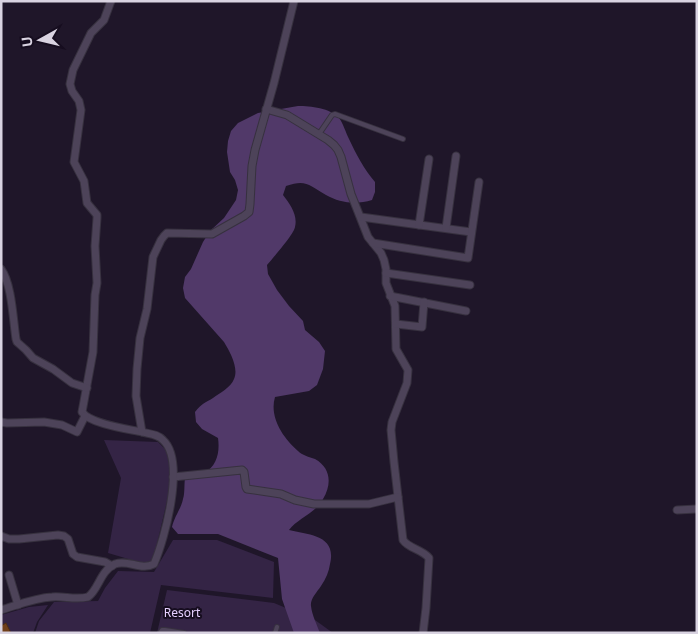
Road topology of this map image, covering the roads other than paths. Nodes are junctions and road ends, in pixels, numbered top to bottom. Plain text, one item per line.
1 (111, 1) edge
2 (294, 1) edge
3 (266, 109) junction
4 (319, 134) junction
5 (403, 139) dead end
6 (456, 156) dead end
7 (429, 159) dead end
8 (479, 182) dead end
9 (361, 217) junction
10 (419, 225) junction
11 (446, 228) junction
12 (471, 232) junction
13 (373, 244) junction
14 (1, 269) edge
15 (386, 273) junction
16 (470, 285) dead end
17 (390, 296) junction
18 (424, 302) junction
19 (466, 310) dead end
20 (396, 324) junction
21 (87, 388) junction
22 (85, 416) junction
23 (1, 422) edge
24 (142, 432) junction
25 (173, 477) junction
26 (398, 497) junction
27 (697, 509) edge
28 (677, 510) dead end
29 (1, 536) edge
30 (112, 566) junction
31 (9, 575) dead end
32 (18, 604) junction
33 (1, 610) edge
34 (277, 628) dead end
35 (160, 633) edge
36 (184, 633) edge
37 (275, 633) edge
38 (423, 633) edge

1 - 21 street
2 - 3 street
3 - 4 street
3 - 24 street
4 - 5 lane
4 - 9 street
6 - 11 street
7 - 10 street
8 - 12 street
9 - 10 street
9 - 13 street
10 - 11 street
11 - 12 street
12 - 13 street
13 - 15 street
14 - 21 street
15 - 16 street
15 - 17 street
17 - 18 street
17 - 20 street
18 - 19 street
18 - 20 street
20 - 26 street
21 - 22 street
22 - 23 street
22 - 24 street
24 - 25 street
25 - 26 street
25 - 30 street
26 - 38 street
27 - 28 street
29 - 30 street
30 - 32 street
31 - 32 street
32 - 33 street
34 - 37 lane
35 - 36 lane

